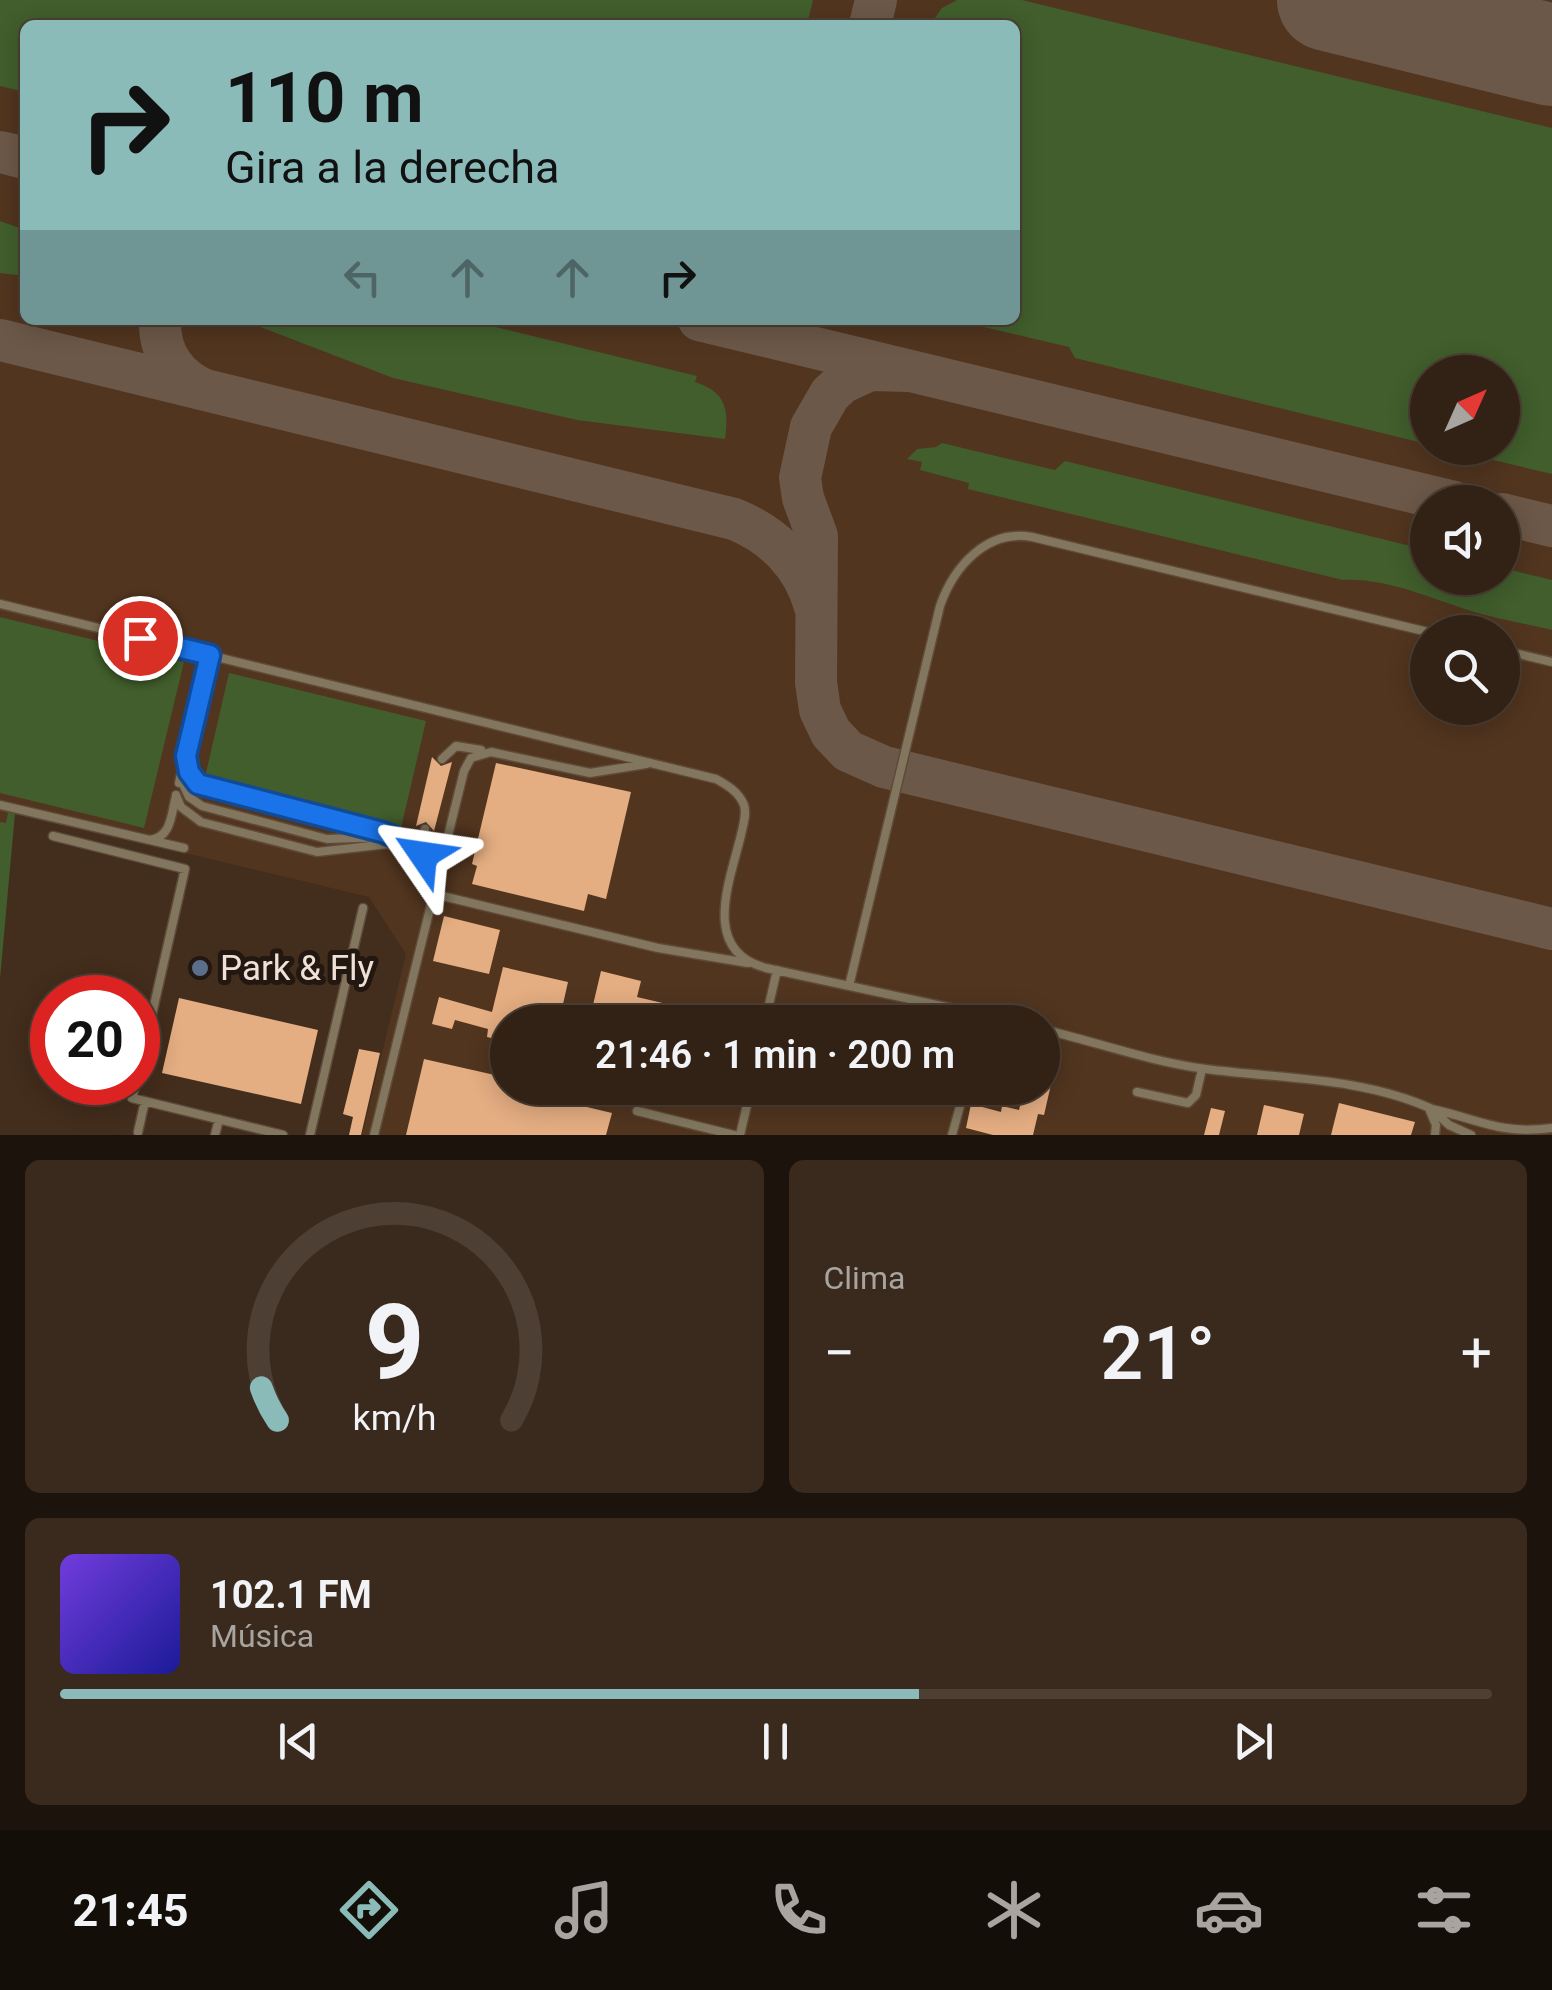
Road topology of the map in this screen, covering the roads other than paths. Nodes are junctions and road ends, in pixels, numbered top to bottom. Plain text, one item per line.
1 (0, 604) edge
2 (1410, 628) edge
3 (1520, 654) edge
4 (210, 655) junction
5 (1552, 662) edge
6 (491, 752) junction
7 (186, 756) junction
8 (442, 759) dead end
9 (652, 763) junction
10 (180, 778) junction
11 (176, 795) junction
12 (0, 805) edge
13 (425, 828) dead end
14 (52, 836) dead end
15 (150, 840) junction
16 (401, 840) junction
17 (184, 848) dead end
18 (420, 851) junction
19 (434, 894) junction
20 (363, 908) dead end
21 (758, 966) junction
22 (778, 970) junction
23 (160, 982) edge
24 (849, 986) junction
25 (770, 1005) edge
26 (927, 1005) edge
27 (1060, 1034) edge
28 (1202, 1069) junction
29 (1137, 1092) dead end
30 (1422, 1104) junction
31 (144, 1105) edge
32 (160, 1105) edge
33 (746, 1105) edge
34 (960, 1105) edge
35 (1432, 1109) junction
36 (637, 1111) dead end
37 (219, 1119) junction
38 (1552, 1128) edge
39 (138, 1132) dead end
40 (215, 1135) edge
41 (284, 1135) edge
42 (310, 1135) edge
43 (374, 1135) edge
44 (737, 1135) edge
45 (952, 1135) edge
46 (1435, 1135) edge
47 (1471, 1135) edge
48 (1541, 1135) edge

1 - 4 lane
2 - 24 lane
3 - 5 lane
4 - 7 lane
4 - 9 lane
6 - 8 lane
6 - 9 lane
6 - 19 lane
7 - 10 lane
7 - 16 lane
9 - 21 lane
10 - 11 lane
10 - 16 lane
11 - 15 lane
11 - 18 lane
12 - 15 lane
13 - 18 lane
14 - 23 lane
15 - 17 lane
16 - 18 lane
18 - 19 lane
19 - 21 lane
19 - 43 lane
20 - 42 lane
21 - 22 lane
22 - 24 lane
22 - 25 lane
24 - 26 lane
27 - 28 lane
28 - 29 lane
28 - 30 lane
30 - 35 lane
30 - 46 lane
31 - 39 lane
32 - 37 lane
33 - 44 lane
34 - 45 lane
35 - 38 lane
35 - 47 lane
36 - 44 lane
37 - 40 lane
37 - 41 lane
38 - 48 lane

